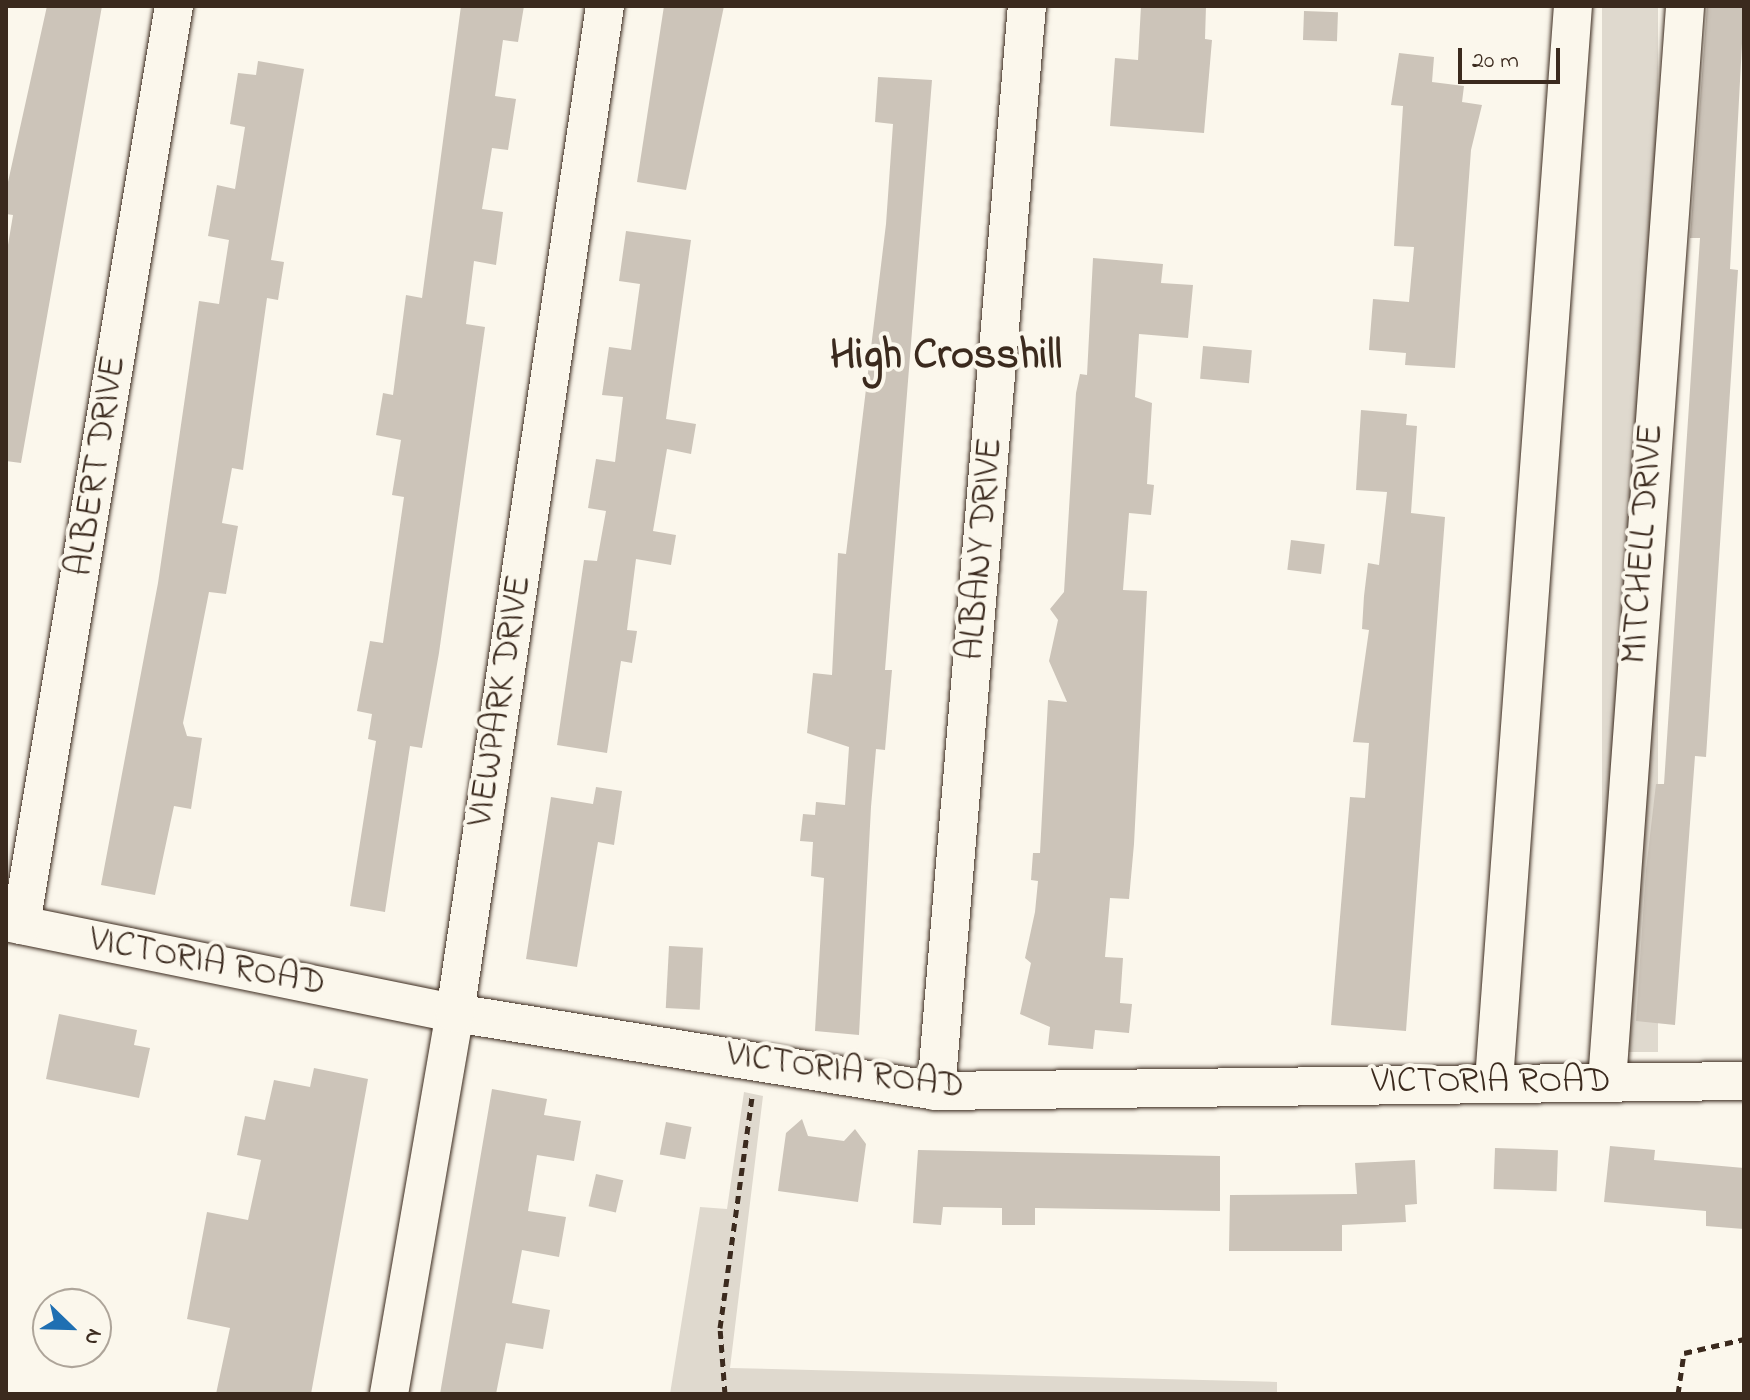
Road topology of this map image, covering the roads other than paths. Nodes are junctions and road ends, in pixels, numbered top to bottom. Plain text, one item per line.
1 (174, 6) edge
2 (605, 6) edge
3 (1027, 6) edge
4 (1573, 6) edge
5 (1685, 6) edge
6 (14, 924) edge
7 (455, 1013) junction
8 (1494, 1081) junction
9 (1744, 1081) edge
10 (1607, 1082) junction
11 (936, 1091) junction
12 (389, 1394) edge

1 - 6 street, ALBERT DRIVE
2 - 7 street, VIEWPARK DRIVE
3 - 11 street, ALBANY DRIVE
4 - 8 street
5 - 10 street, MITCHELL DRIVE
6 - 7 street, VICTORIA ROAD
7 - 11 street, VICTORIA ROAD
7 - 12 street, VIEWPARK DRIVE
8 - 10 street, VICTORIA ROAD
8 - 11 street, VICTORIA ROAD
9 - 10 street, VICTORIA ROAD

